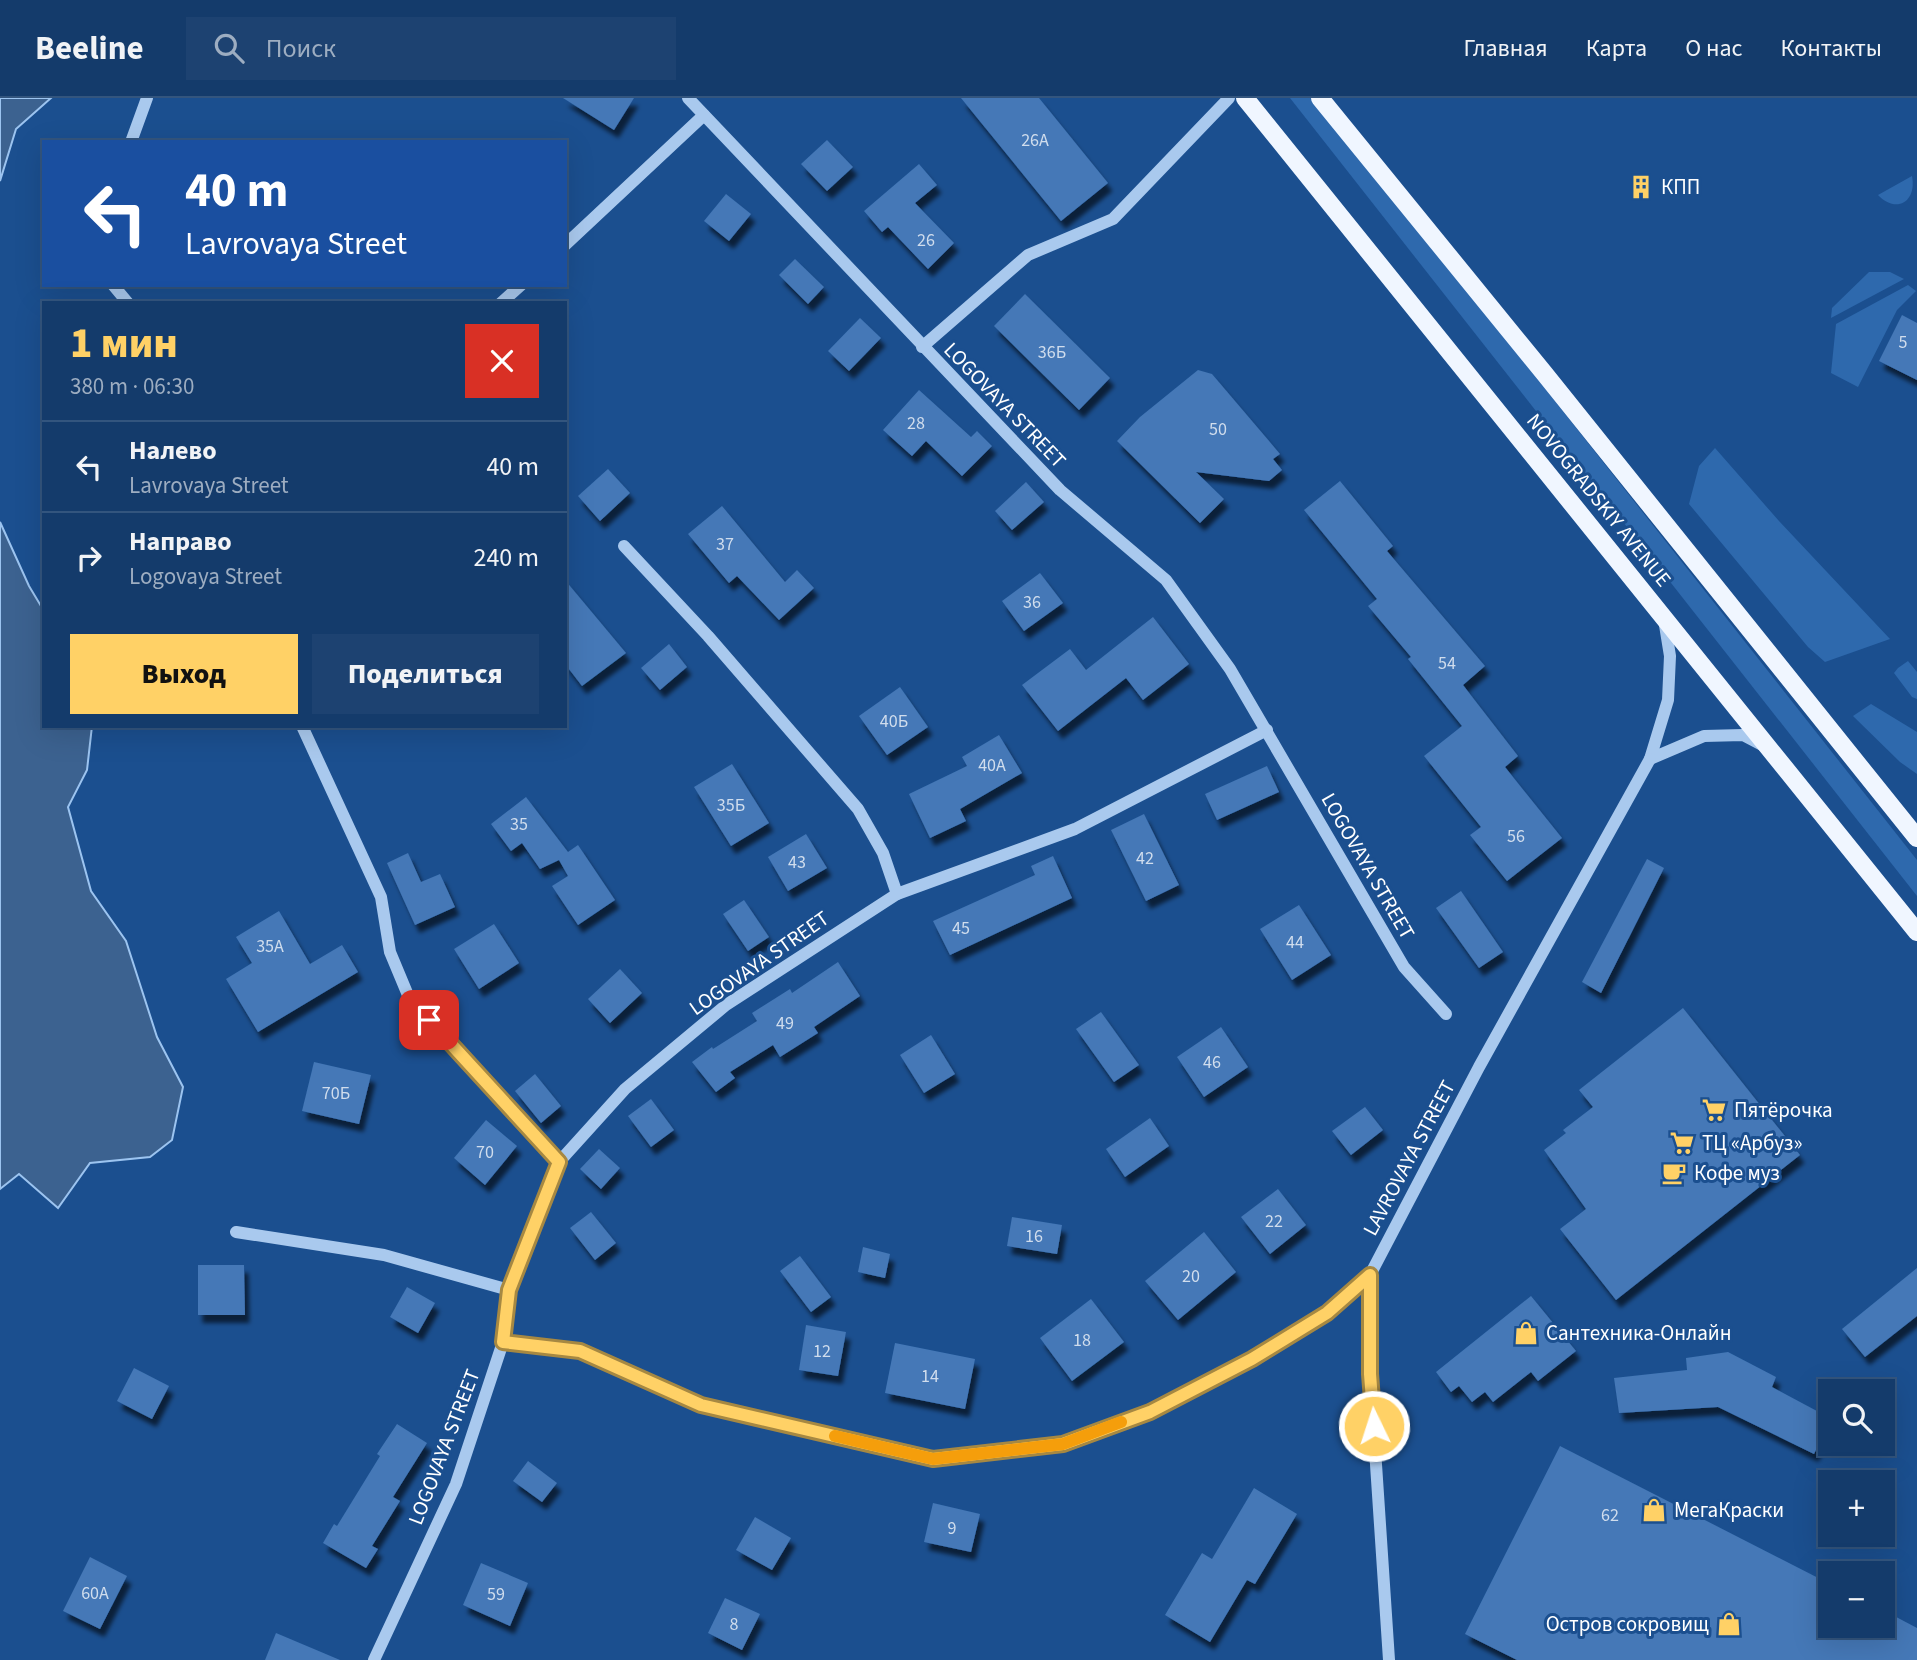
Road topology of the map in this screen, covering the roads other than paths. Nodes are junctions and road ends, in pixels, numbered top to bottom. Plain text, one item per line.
1 (147, 98) edge
2 (688, 98) edge
3 (1229, 98) edge
4 (1245, 98) edge
5 (1320, 98) edge
6 (704, 115) junction
7 (132, 140) edge
8 (567, 243) edge
9 (115, 287) edge
10 (518, 287) edge
11 (126, 301) edge
12 (503, 301) edge
13 (922, 347) junction
14 (624, 545) dead end
15 (1663, 615) junction
16 (303, 728) edge
17 (1267, 730) junction
18 (1772, 750) junction
19 (1650, 759) junction
20 (1917, 838) edge
21 (897, 894) junction
22 (1917, 932) edge
23 (1446, 1014) dead end
24 (559, 1162) junction
25 (236, 1232) dead end
26 (1370, 1275) junction
27 (509, 1290) junction
28 (503, 1342) junction
29 (374, 1660) edge
30 (1389, 1660) edge

1 - 7 street
2 - 6 street, LOGOVAYA STREET
3 - 13 street
4 - 15 main road, NOVOGRADSKIY AVENUE
5 - 20 main road, NOVOGRADSKIY AVENUE
6 - 8 street
6 - 13 street, LOGOVAYA STREET
9 - 11 street
10 - 12 street
13 - 17 street, LOGOVAYA STREET
14 - 21 street
15 - 18 main road, NOVOGRADSKIY AVENUE
15 - 19 street, LAVROVAYA STREET
16 - 24 street
17 - 21 street, LOGOVAYA STREET
17 - 23 street, LOGOVAYA STREET
18 - 19 street
18 - 22 main road, NOVOGRADSKIY AVENUE
19 - 26 street, LAVROVAYA STREET
21 - 24 street, LOGOVAYA STREET
24 - 27 street, LOGOVAYA STREET
25 - 27 street
26 - 28 street, LAVROVAYA STREET
26 - 30 street
27 - 28 street, LOGOVAYA STREET
28 - 29 street, LOGOVAYA STREET

